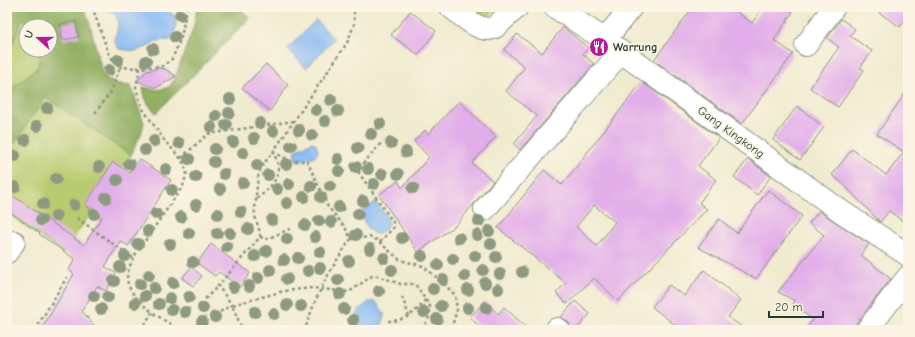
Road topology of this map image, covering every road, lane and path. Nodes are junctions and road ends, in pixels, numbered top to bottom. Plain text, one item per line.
1 (92, 7) edge
2 (187, 7) edge
3 (354, 7) edge
4 (451, 7) edge
5 (517, 7) edge
6 (555, 7) edge
7 (631, 7) edge
8 (834, 7) edge
9 (806, 45) dead end
10 (613, 46) junction
11 (120, 67) junction
12 (140, 68) junction
13 (95, 113) dead end
14 (294, 121) junction
15 (383, 141) dead end
16 (273, 152) junction
17 (181, 158) junction
18 (256, 199) junction
19 (485, 209) dead end
20 (77, 218) dead end
21 (292, 228) dead end
22 (260, 237) junction
23 (351, 239) junction
24 (380, 242) junction
25 (908, 255) edge
26 (134, 258) junction
27 (67, 277) dead end
28 (908, 277) edge
29 (218, 286) junction
30 (320, 289) junction
31 (402, 297) dead end
32 (205, 298) dead end
33 (426, 300) junction
34 (232, 305) junction
35 (152, 312) junction
36 (409, 316) junction
37 (388, 321) dead end
38 (262, 325) dead end
39 (36, 330) edge
40 (142, 330) edge
41 (180, 330) edge
42 (189, 330) edge
43 (245, 330) edge
44 (252, 330) edge
45 (305, 330) edge
46 (419, 330) edge
47 (447, 330) edge
48 (867, 330) edge

1 - 11 path
2 - 12 path
3 - 14 path
4 - 5 street
6 - 10 street, Gang Kingkong
7 - 10 street
8 - 9 street
10 - 19 street
10 - 25 street, Gang Kingkong
11 - 12 path
11 - 13 path
12 - 17 path
14 - 16 path
14 - 17 path
15 - 24 path
16 - 18 path
16 - 18 path
16 - 23 path
17 - 26 path
18 - 22 path
20 - 26 path
21 - 22 path
22 - 29 path
23 - 24 path
23 - 30 path
24 - 47 path
26 - 35 path
27 - 39 path
28 - 48 street
29 - 32 path
29 - 34 path
30 - 33 path
30 - 34 path
30 - 45 path
31 - 36 path
33 - 36 path
33 - 46 path
34 - 42 path
34 - 43 path
35 - 40 path
35 - 41 path
36 - 37 path
38 - 44 path

